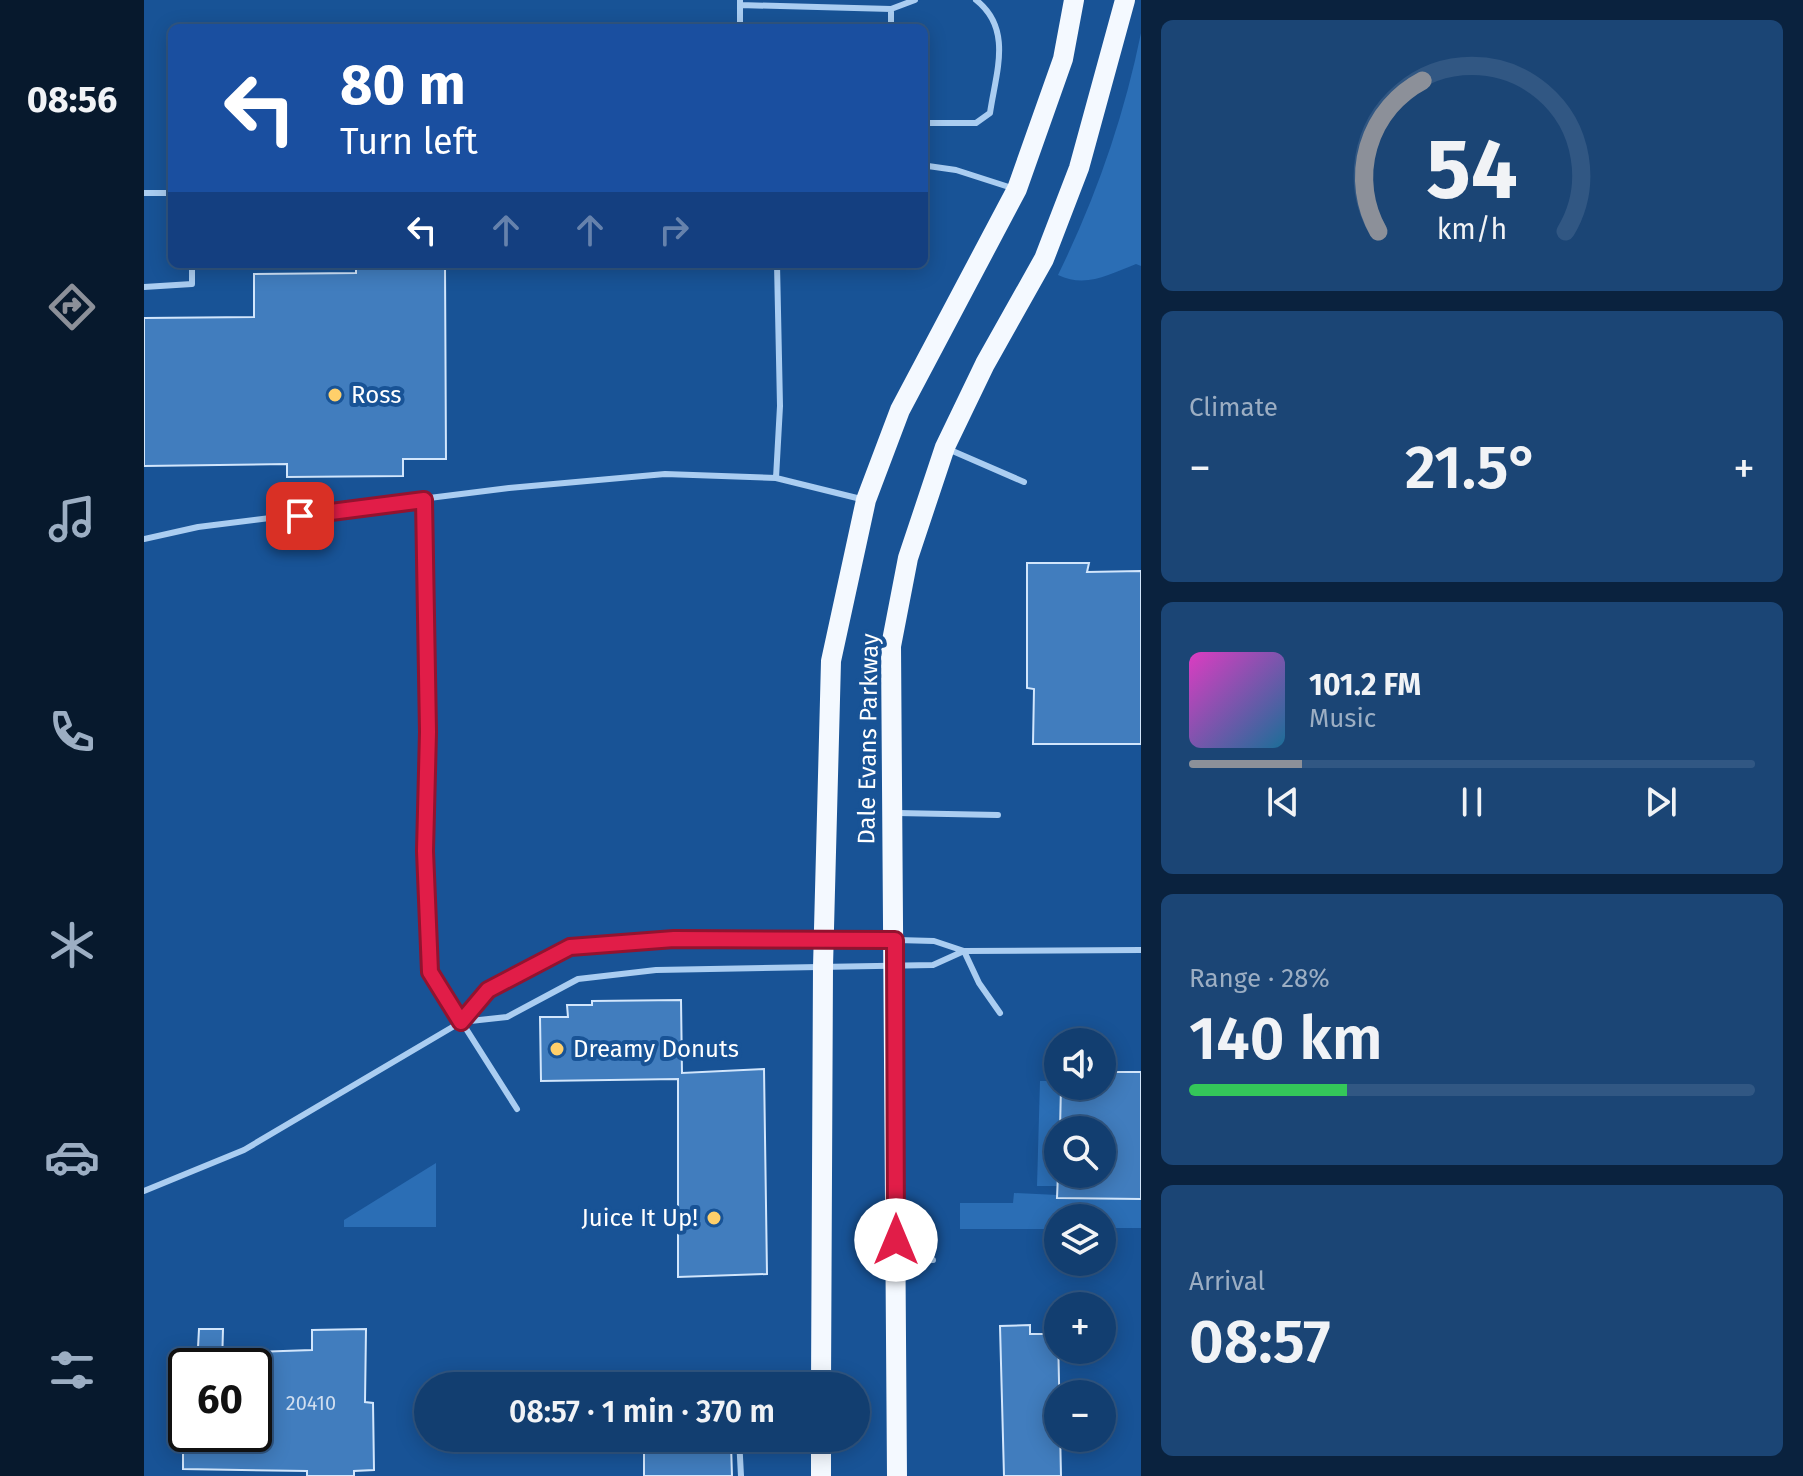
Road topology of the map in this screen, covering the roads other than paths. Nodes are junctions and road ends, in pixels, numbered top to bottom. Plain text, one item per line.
1 (915, 0) edge
2 (976, 0) edge
3 (1074, 0) edge
4 (1125, 0) edge
5 (740, 2) edge
6 (891, 9) junction
7 (740, 24) edge
8 (891, 24) edge
9 (928, 123) edge
10 (928, 166) edge
11 (1017, 189) junction
12 (144, 193) edge
13 (168, 193) edge
14 (192, 268) edge
15 (777, 268) edge
16 (144, 287) edge
17 (945, 447) junction
18 (776, 478) junction
19 (1024, 482) dead end
20 (424, 500) junction
21 (866, 500) junction
22 (144, 539) edge
23 (892, 813) junction
24 (998, 815) dead end
25 (824, 938) junction
26 (895, 940) junction
27 (1141, 950) edge
28 (964, 951) junction
29 (895, 965) junction
30 (823, 967) junction
31 (1000, 1013) dead end
32 (461, 1022) junction
33 (517, 1109) dead end
34 (144, 1191) edge
35 (933, 1260) dead end
36 (896, 1261) junction
37 (821, 1372) edge
38 (740, 1452) edge
39 (821, 1452) edge
40 (741, 1476) edge
41 (821, 1476) edge
42 (897, 1476) edge

1 - 6 lane
2 - 9 lane
3 - 11 main road, Dale Evans Parkway
4 - 17 main road, Dale Evans Parkway
5 - 6 lane
5 - 7 lane
6 - 8 lane
10 - 11 lane
11 - 21 main road, Dale Evans Parkway
12 - 13 lane
14 - 16 lane
15 - 18 lane
17 - 19 lane
17 - 23 main road, Dale Evans Parkway
18 - 20 lane
18 - 21 lane
20 - 22 lane
20 - 32 lane
21 - 25 main road, Dale Evans Parkway
23 - 24 lane
23 - 26 main road, Dale Evans Parkway
25 - 26 lane
25 - 30 main road, Dale Evans Parkway
25 - 32 lane
26 - 28 lane
26 - 29 main road, Dale Evans Parkway
27 - 28 lane
28 - 29 lane
28 - 31 lane
29 - 30 lane
29 - 36 main road, Dale Evans Parkway
30 - 32 lane
30 - 37 main road, Dale Evans Parkway
32 - 33 lane
32 - 34 lane
35 - 36 lane
36 - 42 main road, Dale Evans Parkway
38 - 40 lane
39 - 41 main road

